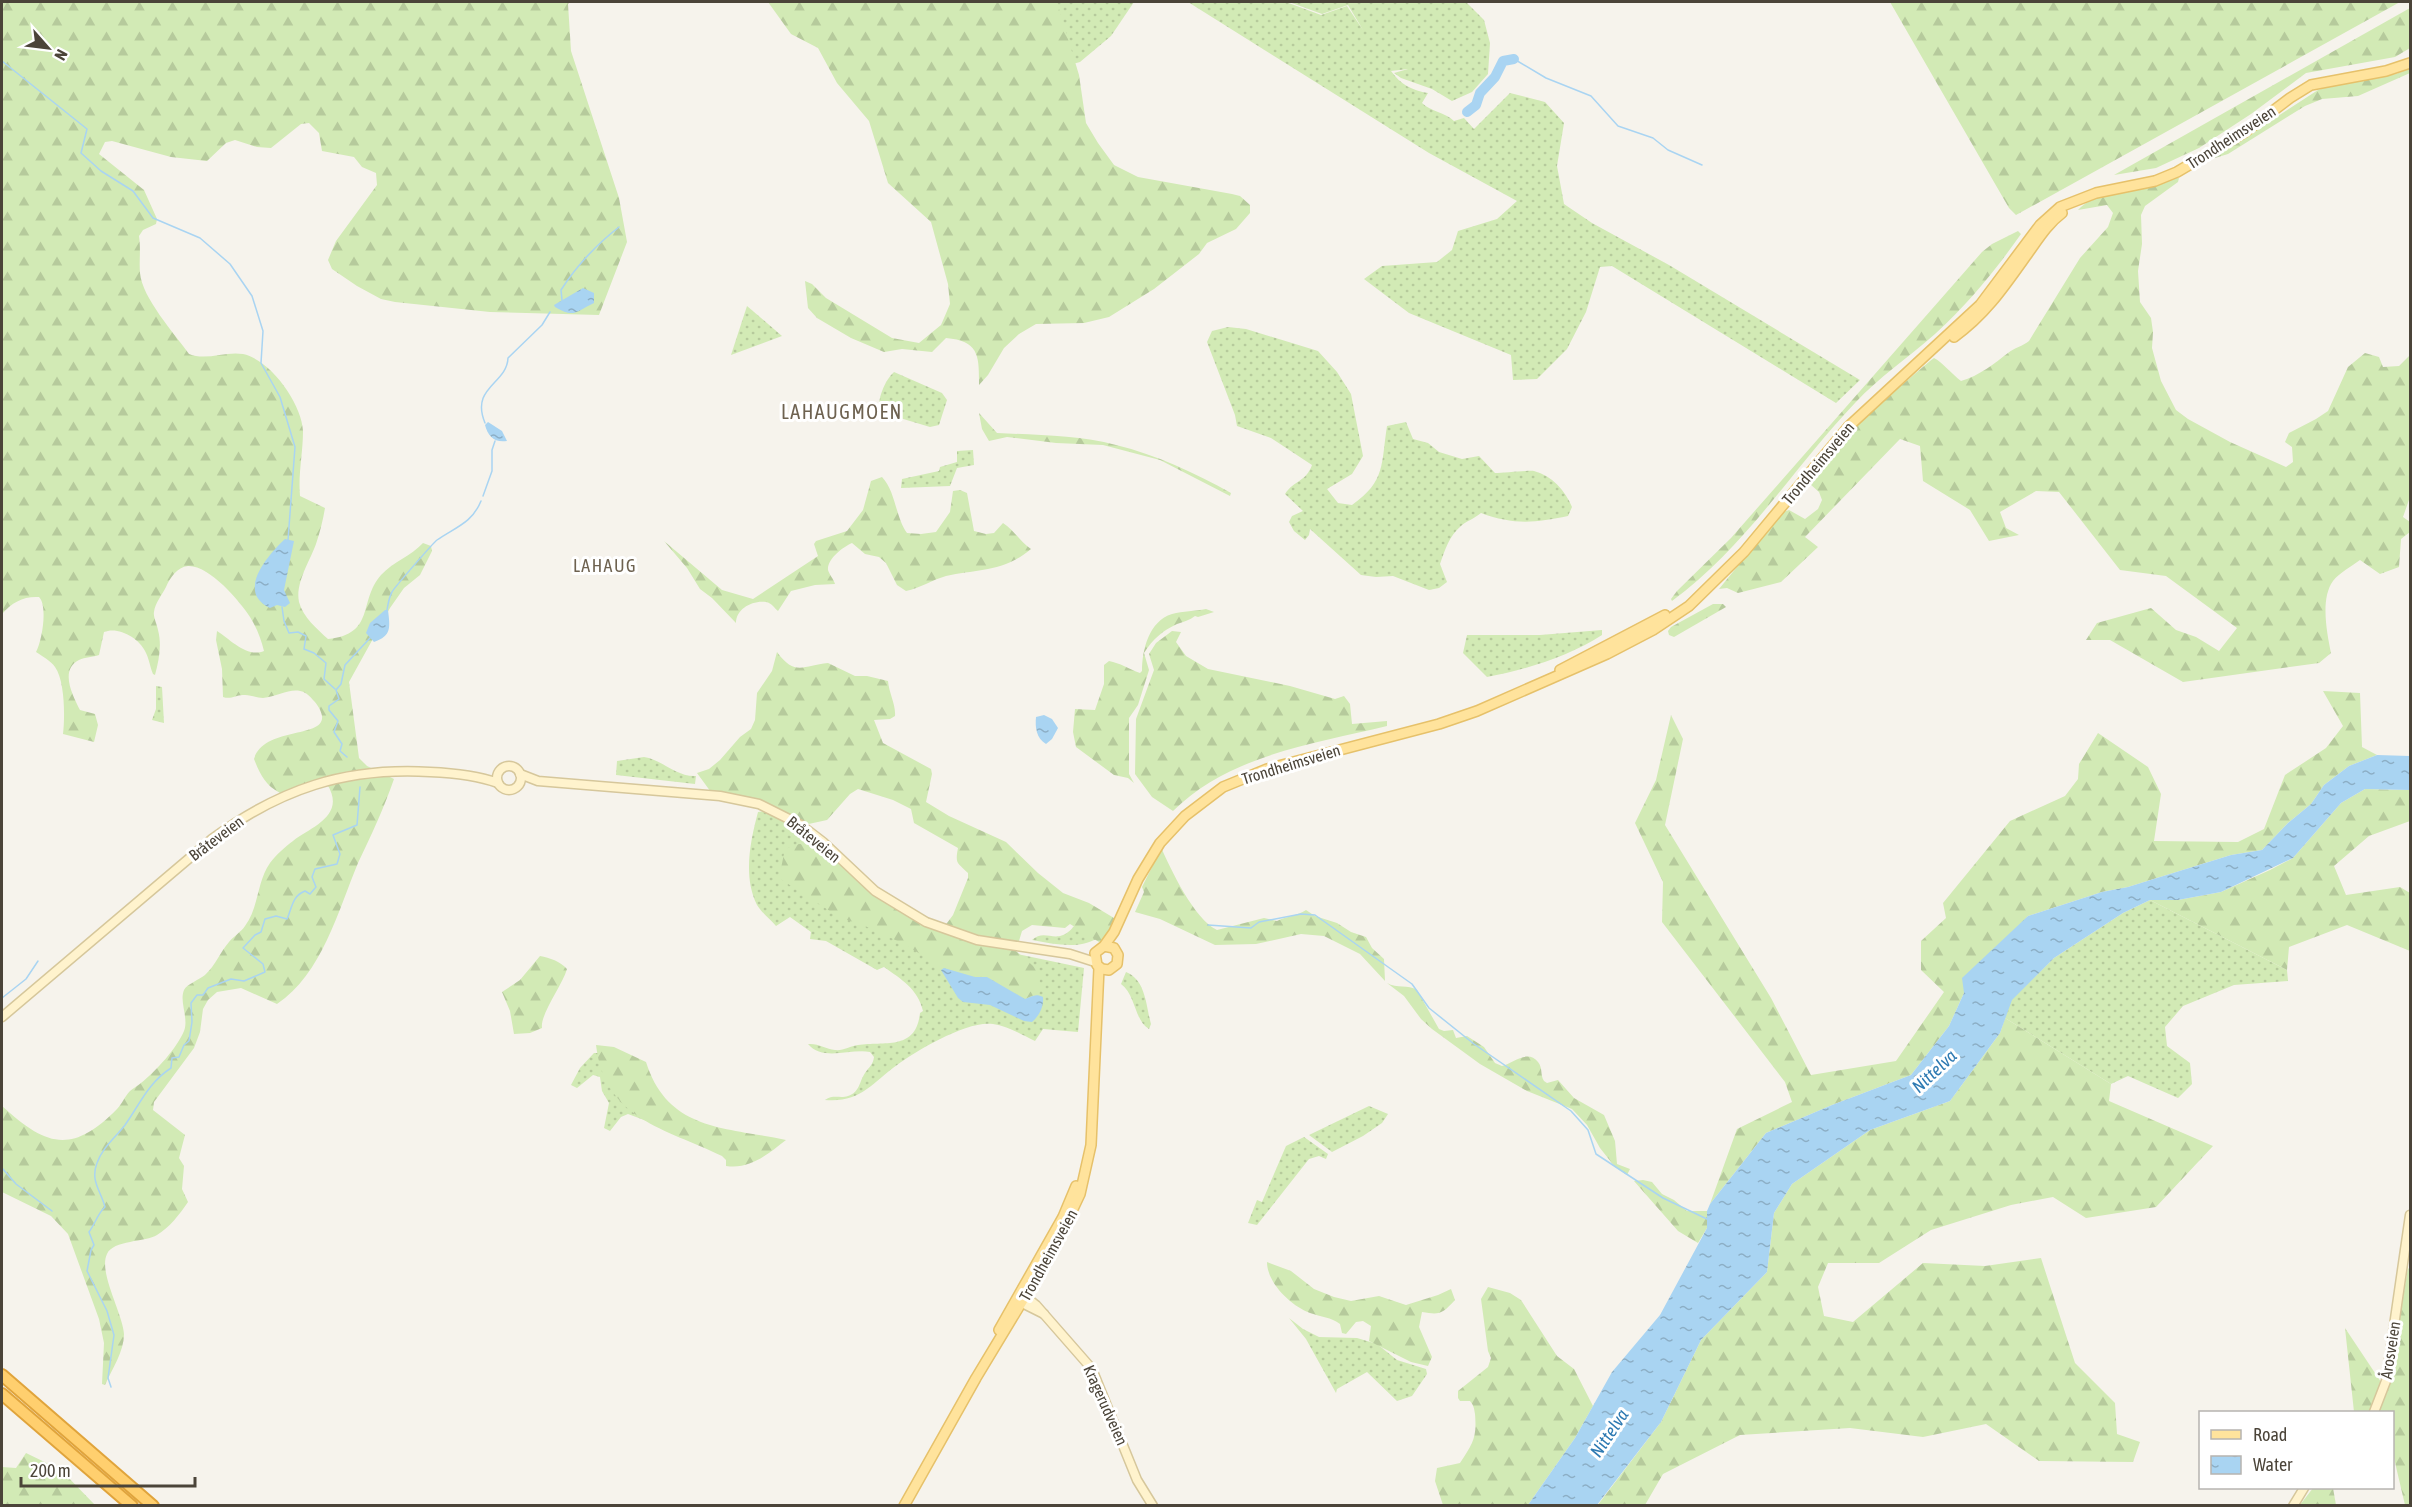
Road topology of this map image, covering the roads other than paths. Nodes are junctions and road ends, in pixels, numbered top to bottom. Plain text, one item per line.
1 (2410, 63) edge
2 (499, 771) junction
3 (520, 774) junction
4 (479, 776) junction
5 (538, 781) junction
6 (498, 783) junction
7 (519, 785) junction
8 (1120, 920) junction
9 (1101, 949) junction
10 (1115, 950) junction
11 (1070, 954) junction
12 (1101, 967) junction
13 (2, 1017) edge
14 (2410, 1215) edge
15 (1022, 1299) junction
16 (2, 1375) edge
17 (2, 1394) edge
18 (2375, 1411) edge
19 (2303, 1489) edge
20 (132, 1506) edge
21 (153, 1506) edge
22 (904, 1506) edge
23 (1153, 1506) edge
24 (2293, 1506) edge

1 - 8 main road, Trondheimsveien
2 - 3 main road
2 - 4 main road, Bråteveien
2 - 6 main road
3 - 5 main road, Bråteveien
3 - 7 main road
4 - 6 main road, Bråteveien
4 - 13 main road, Bråteveien
5 - 7 main road, Bråteveien
5 - 11 main road, Bråteveien
6 - 7 main road
8 - 9 main road, Trondheimsveien
8 - 10 main road, Trondheimsveien
9 - 10 main road
9 - 11 main road, Bråteveien
9 - 12 main road
10 - 12 main road, Trondheimsveien
11 - 12 main road, Bråteveien
12 - 15 main road, Trondheimsveien
14 - 18 main road, Årosveien
15 - 22 main road, Trondheimsveien
15 - 23 main road, Kragerudveien
16 - 21 highway
17 - 20 highway
19 - 24 main road

